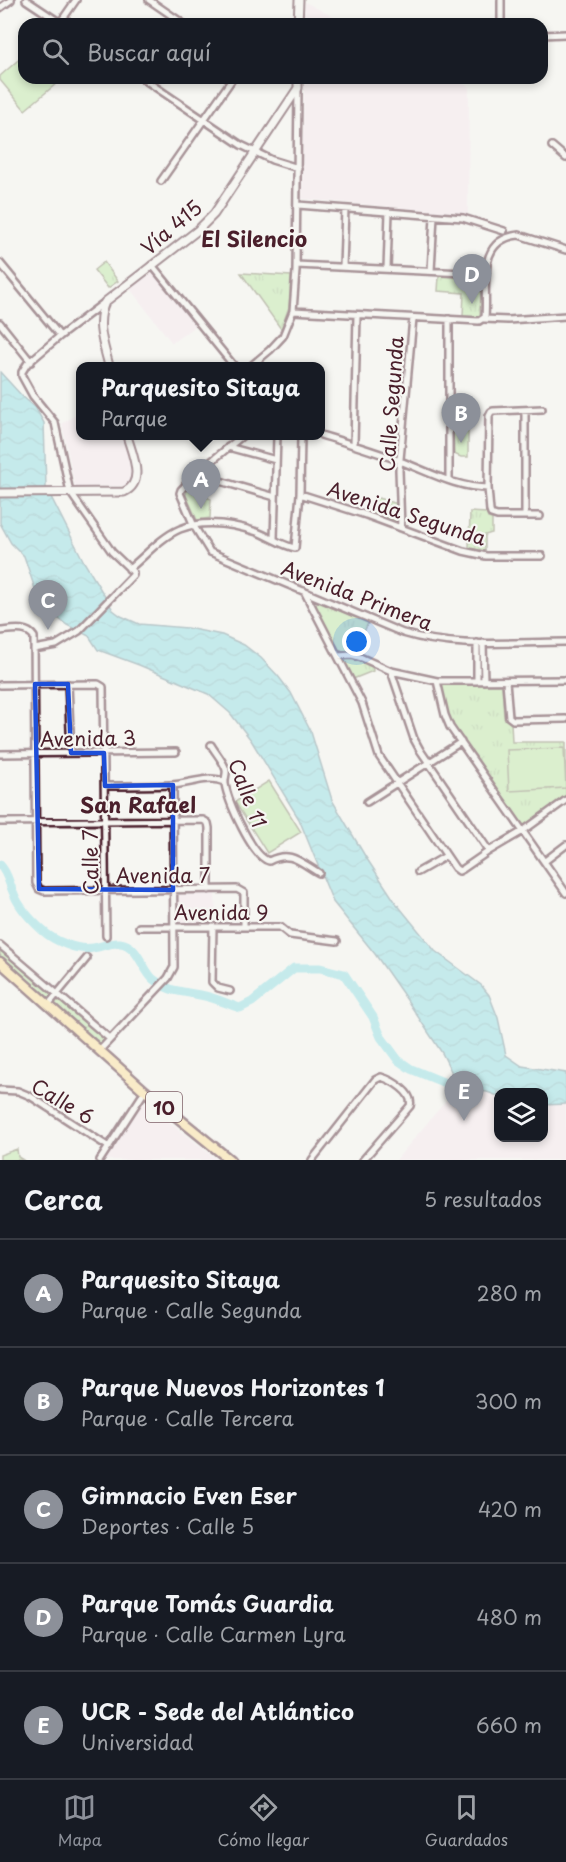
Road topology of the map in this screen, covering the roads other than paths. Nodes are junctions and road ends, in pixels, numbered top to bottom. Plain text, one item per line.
1 (11, 0) edge
2 (26, 0) edge
3 (76, 0) edge
4 (149, 0) edge
5 (299, 0) edge
6 (501, 0) edge
7 (0, 9) edge
8 (53, 18) edge
9 (64, 18) edge
10 (175, 18) edge
11 (298, 18) edge
12 (501, 18) edge
13 (566, 34) edge
14 (548, 35) edge
15 (151, 84) edge
16 (228, 84) edge
17 (298, 84) edge
18 (298, 88) junction
19 (205, 120) junction
20 (552, 146) dead end
21 (255, 153) junction
22 (566, 158) edge
23 (298, 168) junction
24 (161, 182) dead end
25 (298, 205) junction
26 (345, 209) junction
27 (389, 212) junction
28 (434, 216) junction
29 (504, 231) dead end
30 (566, 250) edge
31 (0, 262) edge
32 (296, 264) junction
33 (152, 265) junction
34 (343, 267) junction
35 (387, 269) junction
36 (431, 271) junction
37 (485, 274) junction
38 (105, 302) junction
39 (293, 311) junction
40 (357, 315) junction
41 (566, 316) edge
42 (413, 318) junction
43 (450, 319) junction
44 (484, 319) junction
45 (0, 323) edge
46 (60, 336) junction
47 (31, 362) junction
48 (108, 362) edge
49 (231, 362) edge
50 (256, 362) edge
51 (542, 409) dead end
52 (525, 410) junction
53 (325, 436) edge
54 (128, 440) edge
55 (236, 440) edge
56 (277, 440) edge
57 (301, 440) edge
58 (354, 445) junction
59 (228, 447) junction
60 (276, 460) junction
61 (400, 461) junction
62 (196, 474) junction
63 (449, 480) junction
64 (488, 488) junction
65 (70, 492) junction
66 (0, 493) edge
67 (300, 494) junction
68 (275, 497) junction
69 (525, 516) junction
70 (540, 516) dead end
71 (194, 526) junction
72 (401, 528) junction
73 (274, 539) junction
74 (542, 556) dead end
75 (129, 569) junction
76 (304, 591) junction
77 (0, 630) edge
78 (566, 642) edge
79 (480, 643) junction
80 (34, 649) junction
81 (338, 657) junction
82 (391, 671) junction
83 (566, 680) edge
84 (437, 681) junction
85 (481, 681) junction
86 (506, 681) junction
87 (35, 684) junction
88 (69, 684) junction
89 (0, 685) edge
90 (566, 719) edge
91 (461, 742) junction
92 (211, 745) dead end
93 (176, 752) dead end
94 (71, 753) junction
95 (104, 753) junction
96 (0, 754) edge
97 (34, 754) junction
98 (429, 763) junction
99 (225, 782) junction
100 (397, 784) junction
101 (173, 785) junction
102 (105, 786) junction
103 (566, 800) edge
104 (367, 802) dead end
105 (35, 821) junction
106 (104, 821) junction
107 (173, 821) junction
108 (0, 822) edge
109 (523, 831) junction
110 (566, 845) edge
111 (489, 851) junction
112 (447, 856) junction
113 (545, 861) junction
114 (418, 872) dead end
115 (319, 873) dead end
116 (173, 890) junction
117 (209, 890) junction
118 (105, 891) junction
119 (566, 892) edge
120 (174, 926) junction
121 (213, 926) junction
122 (139, 927) dead end
123 (244, 927) junction
124 (106, 936) dead end
125 (337, 940) dead end
126 (0, 945) edge
127 (87, 958) dead end
128 (0, 962) edge
129 (20, 962) junction
130 (11, 972) junction
131 (39, 978) junction
132 (30, 989) junction
133 (230, 991) dead end
134 (57, 994) junction
135 (48, 1005) junction
136 (81, 1014) junction
137 (71, 1025) junction
138 (110, 1039) junction
139 (100, 1050) junction
140 (0, 1090) edge
141 (145, 1091) junction
142 (109, 1147) junction
143 (100, 1160) edge
144 (230, 1160) edge
145 (312, 1160) edge
146 (363, 1160) edge

1 - 7 street
2 - 8 street
3 - 9 street
4 - 10 street
5 - 11 street
6 - 12 street
13 - 14 street
15 - 19 street
16 - 19 street
17 - 18 street
18 - 21 street, Vía 415
18 - 23 street
19 - 21 street
19 - 24 street
20 - 22 street
21 - 23 street
21 - 33 street, Vía 415
23 - 25 street
25 - 26 street
25 - 32 street
26 - 27 street
26 - 34 street
27 - 28 street
27 - 35 street
28 - 29 street
28 - 36 street
30 - 37 street
31 - 46 street
32 - 34 street
32 - 39 street
33 - 38 street, Vía 415
33 - 49 street
34 - 35 street
35 - 36 street
36 - 37 street
37 - 44 street
38 - 46 street
38 - 48 street
39 - 40 street
39 - 50 street
40 - 42 street
40 - 58 street
41 - 44 street
42 - 43 street
42 - 61 street, Calle Segunda
43 - 44 street
43 - 63 street
45 - 47 street
46 - 47 street
47 - 65 street
51 - 52 street
52 - 64 street
52 - 69 street
53 - 58 street
54 - 65 street
55 - 59 street
56 - 60 street
57 - 67 street
58 - 61 street
59 - 60 street
59 - 62 street
60 - 68 street
61 - 63 street
61 - 72 street, Calle Segunda
62 - 68 street
62 - 71 street
63 - 64 street
64 - 69 street
65 - 66 street
65 - 75 street
67 - 72 street, Avenida Segunda
67 - 73 street
68 - 73 street
69 - 70 street
71 - 73 street
71 - 75 street
71 - 76 street, Avenida Primera
72 - 74 street, Avenida Segunda
75 - 80 street
76 - 79 street, Avenida Primera
76 - 81 street
77 - 80 street
78 - 79 street, Avenida Primera
79 - 85 street
80 - 87 street
81 - 82 street
81 - 100 street
82 - 84 street
82 - 98 street
83 - 86 street
84 - 85 street
84 - 91 street
85 - 86 street
86 - 90 street
87 - 88 street
87 - 89 street
87 - 97 street
88 - 94 street
88 - 95 street, Calle 7
91 - 98 street
91 - 109 street
92 - 99 street, Calle 11
93 - 95 street, Avenida 3
94 - 95 street, Avenida 3
94 - 97 street, Avenida 3
95 - 102 street, Calle 7
96 - 97 street, Avenida 3
97 - 105 street
98 - 100 street
98 - 111 street
99 - 101 street
99 - 115 street, Calle 11
100 - 104 street
100 - 112 street
101 - 102 street
101 - 107 street
102 - 106 street, Calle 7
103 - 109 street
105 - 106 street
105 - 108 street
105 - 118 street, Avenida 7
106 - 107 street
106 - 118 street, Calle 7
107 - 116 street
107 - 117 street
109 - 111 street
109 - 113 street
110 - 113 street
111 - 112 street
112 - 114 street
113 - 119 street
116 - 117 street, Avenida 7
116 - 118 street, Avenida 7
116 - 120 street
117 - 123 street, Avenida 7
118 - 124 street, Calle 7
120 - 121 street, Avenida 9
120 - 122 street, Avenida 9
120 - 138 street
121 - 123 street, Avenida 9
121 - 133 street
123 - 125 street, Avenida 9
126 - 129 street
127 - 134 street
128 - 130 main road, 10
129 - 130 street
129 - 131 street
130 - 132 main road, 10
131 - 132 street
131 - 134 street
132 - 135 main road, 10
134 - 135 street
134 - 136 street
135 - 137 main road, 10
136 - 137 street
136 - 138 street
137 - 139 main road, 10
138 - 139 street
139 - 141 main road, 10
140 - 142 street, Calle 6
141 - 142 street
141 - 144 main road, 10
142 - 143 street
145 - 146 street

